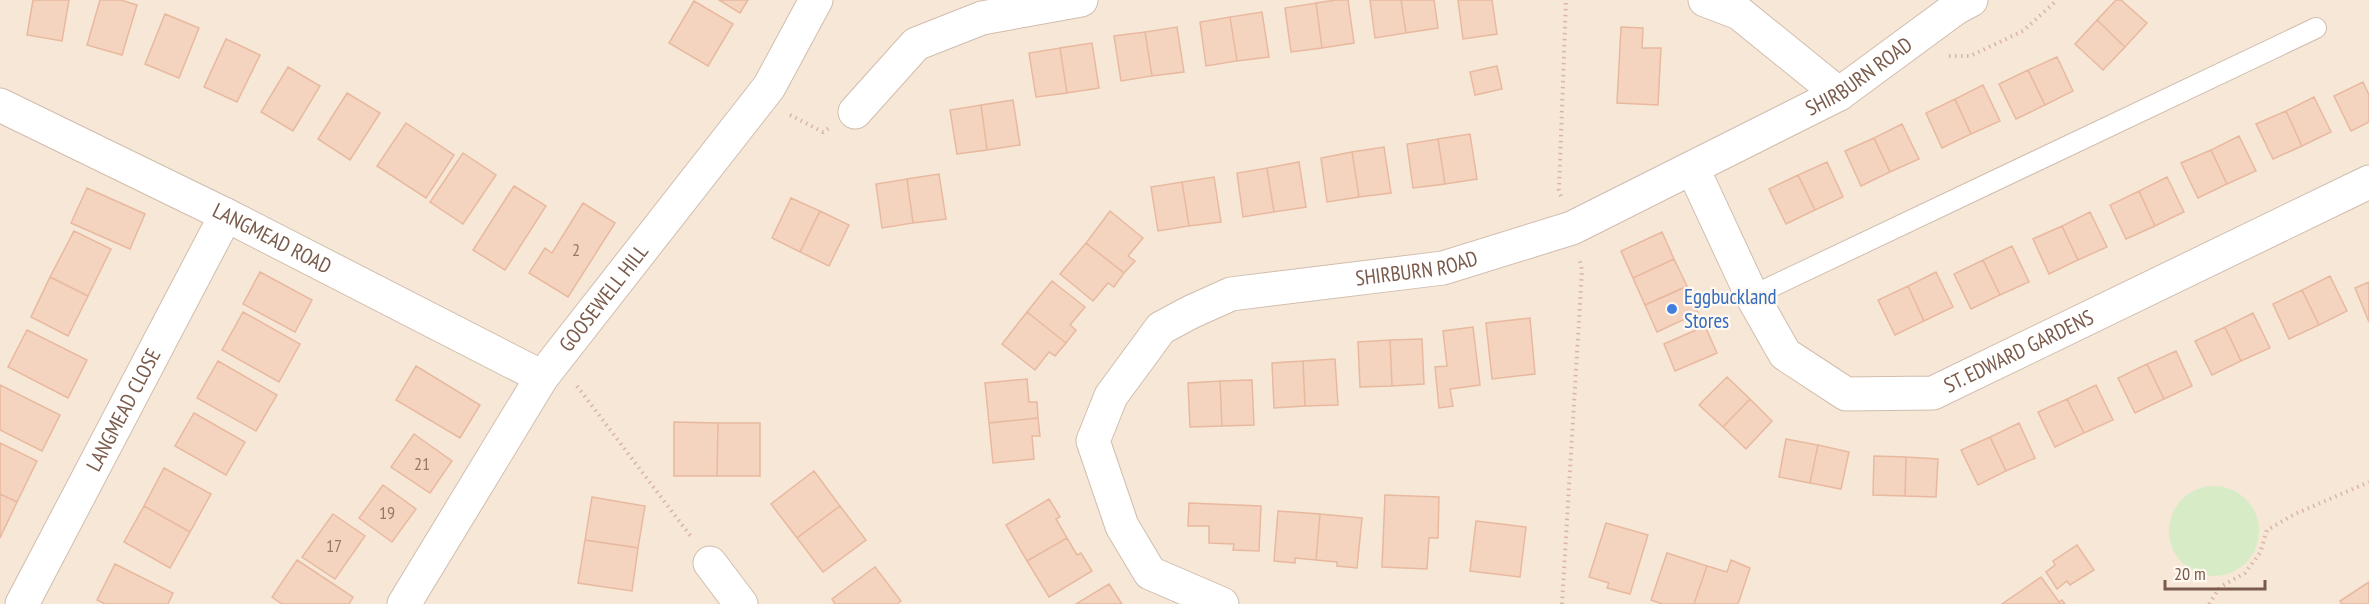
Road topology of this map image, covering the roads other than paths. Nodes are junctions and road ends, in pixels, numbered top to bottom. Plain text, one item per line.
1 (816, 0) edge
2 (1081, 0) edge
3 (1705, 0) edge
4 (1971, 0) edge
5 (2316, 28) dead end
6 (1839, 94) junction
7 (0, 105) edge
8 (855, 112) road end
9 (1693, 169) junction
10 (2369, 182) edge
11 (226, 215) junction
12 (1752, 296) junction
13 (549, 368) junction
14 (710, 563) road end
15 (22, 604) edge
16 (404, 604) edge
17 (741, 604) edge
18 (1222, 604) edge

1 - 13 street, GOOSEWELL HILL
2 - 8 street
3 - 6 street
4 - 6 street, SHIRBURN ROAD
5 - 12 lane
6 - 9 street, SHIRBURN ROAD
7 - 11 street, LANGMEAD ROAD
9 - 12 street, ST. EDWARD GARDENS
9 - 18 street, SHIRBURN ROAD
10 - 12 street, ST. EDWARD GARDENS
11 - 13 street, LANGMEAD ROAD
11 - 15 street, LANGMEAD CLOSE
13 - 16 street, GOOSEWELL HILL
14 - 17 street

